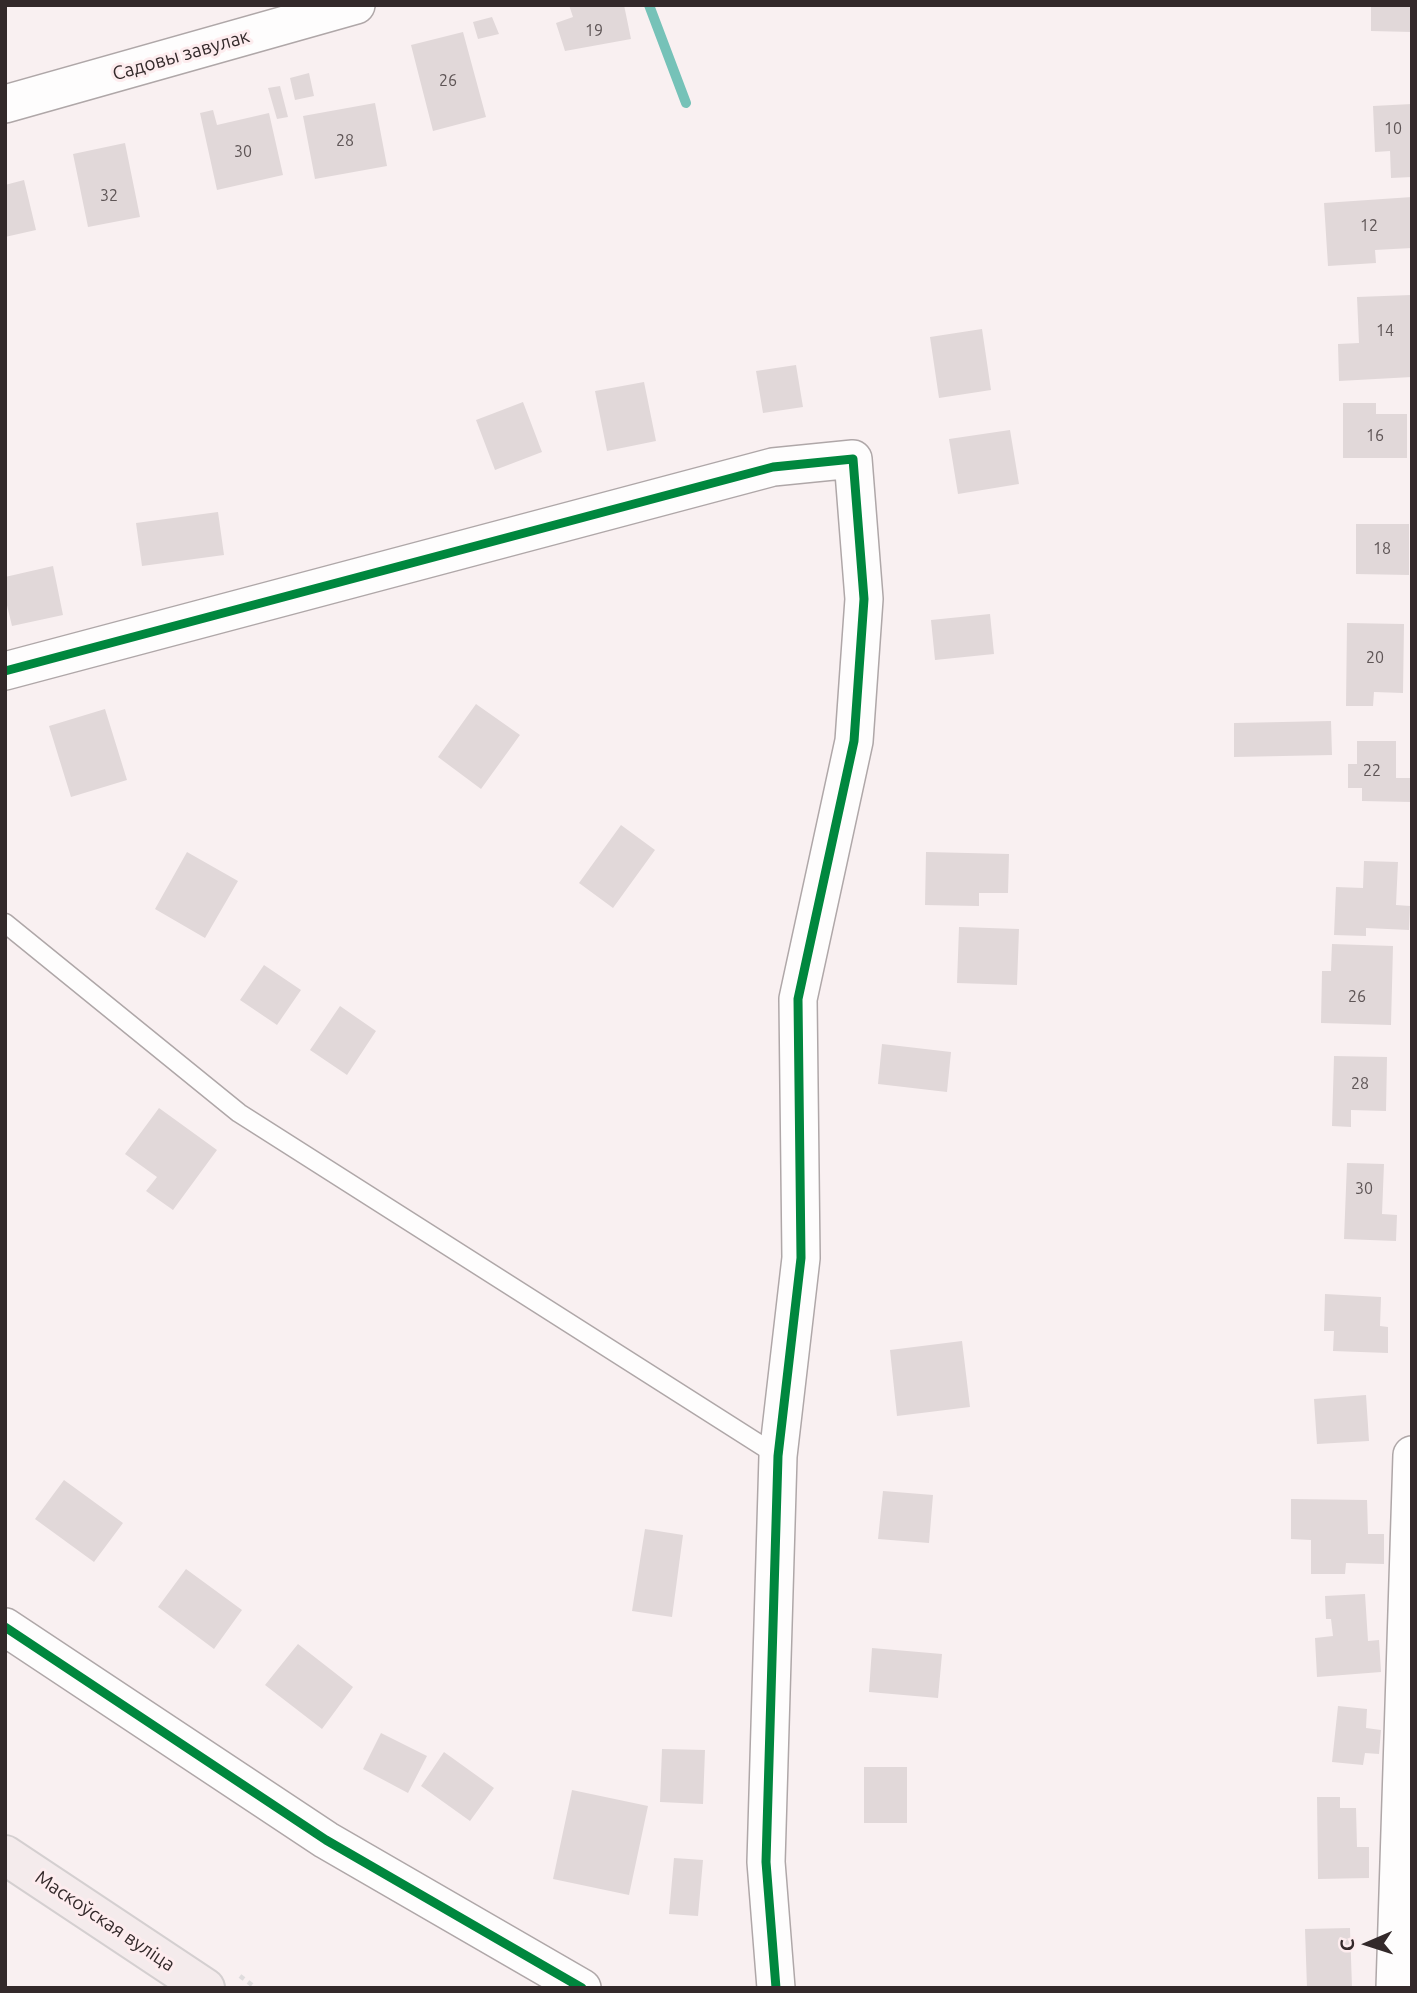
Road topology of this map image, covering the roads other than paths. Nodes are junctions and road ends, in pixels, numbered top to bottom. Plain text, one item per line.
1 (356, 5) edge
2 (5, 104) edge
3 (5, 671) edge
4 (5, 923) edge
5 (1412, 1455) edge
6 (778, 1456) junction
7 (5, 1627) edge
8 (5, 1855) edge
9 (205, 1988) edge
10 (582, 1988) edge
11 (776, 1988) edge
12 (1395, 1988) edge

1 - 2 street, Садовы завулак
3 - 6 street
4 - 6 lane
5 - 12 street
6 - 11 street
7 - 10 street
8 - 9 main road, Маскоўская вуліца

